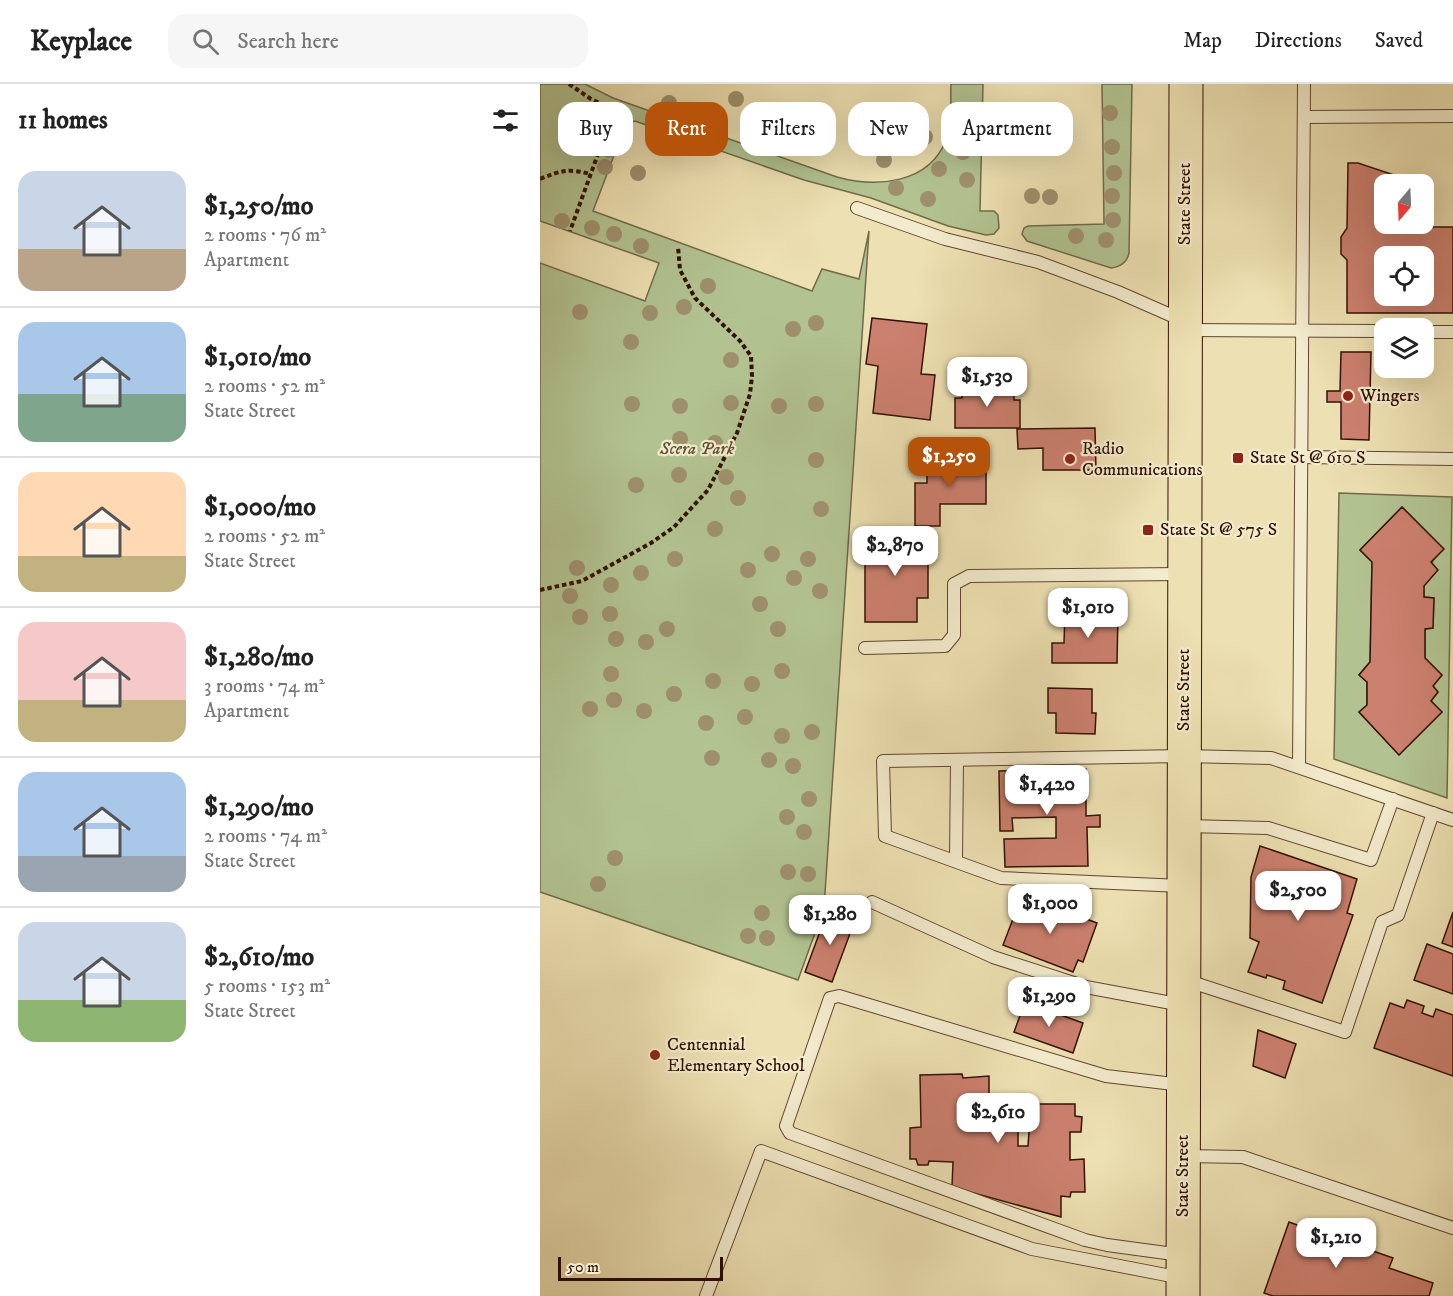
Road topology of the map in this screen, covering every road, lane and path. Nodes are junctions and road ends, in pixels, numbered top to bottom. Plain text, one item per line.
1 (569, 84) edge
2 (1186, 84) edge
3 (1304, 84) edge
4 (1453, 116) edge
5 (1304, 117) junction
6 (590, 174) junction
7 (540, 179) edge
8 (857, 208) dead end
9 (570, 231) dead end
10 (678, 247) dead end
11 (1185, 326) junction
12 (1303, 331) junction
13 (1374, 332) edge
14 (1434, 332) edge
15 (1453, 332) edge
16 (1302, 457) junction
17 (1453, 459) edge
18 (1184, 574) junction
19 (540, 590) edge
20 (864, 648) dead end
21 (1184, 756) junction
22 (957, 760) junction
23 (1299, 767) junction
24 (1393, 799) junction
25 (1433, 813) junction
26 (1453, 820) edge
27 (1184, 826) junction
28 (956, 860) junction
29 (1183, 886) junction
30 (872, 902) dead end
31 (1183, 992) junction
32 (1183, 1085) junction
33 (1183, 1156) junction
34 (1453, 1228) edge
35 (1183, 1276) edge
36 (706, 1296) edge

1 - 6 path
2 - 11 main road, State Street
3 - 5 lane
4 - 5 lane
5 - 12 lane
6 - 7 path
6 - 9 path
8 - 11 lane
10 - 19 path
11 - 12 lane
11 - 18 main road, State Street
12 - 13 lane
12 - 16 lane
14 - 15 lane
16 - 17 lane
16 - 23 lane
18 - 20 lane
18 - 21 main road, State Street
21 - 22 lane
21 - 23 lane
21 - 27 main road, State Street
22 - 28 lane
22 - 28 lane
23 - 24 lane
24 - 25 lane
24 - 27 lane
25 - 26 lane
25 - 31 lane
27 - 29 main road, State Street
28 - 29 lane
29 - 31 main road, State Street
30 - 31 lane
31 - 32 main road, State Street
32 - 33 main road, State Street
32 - 35 lane
33 - 34 lane
33 - 35 main road, State Street
35 - 36 lane

